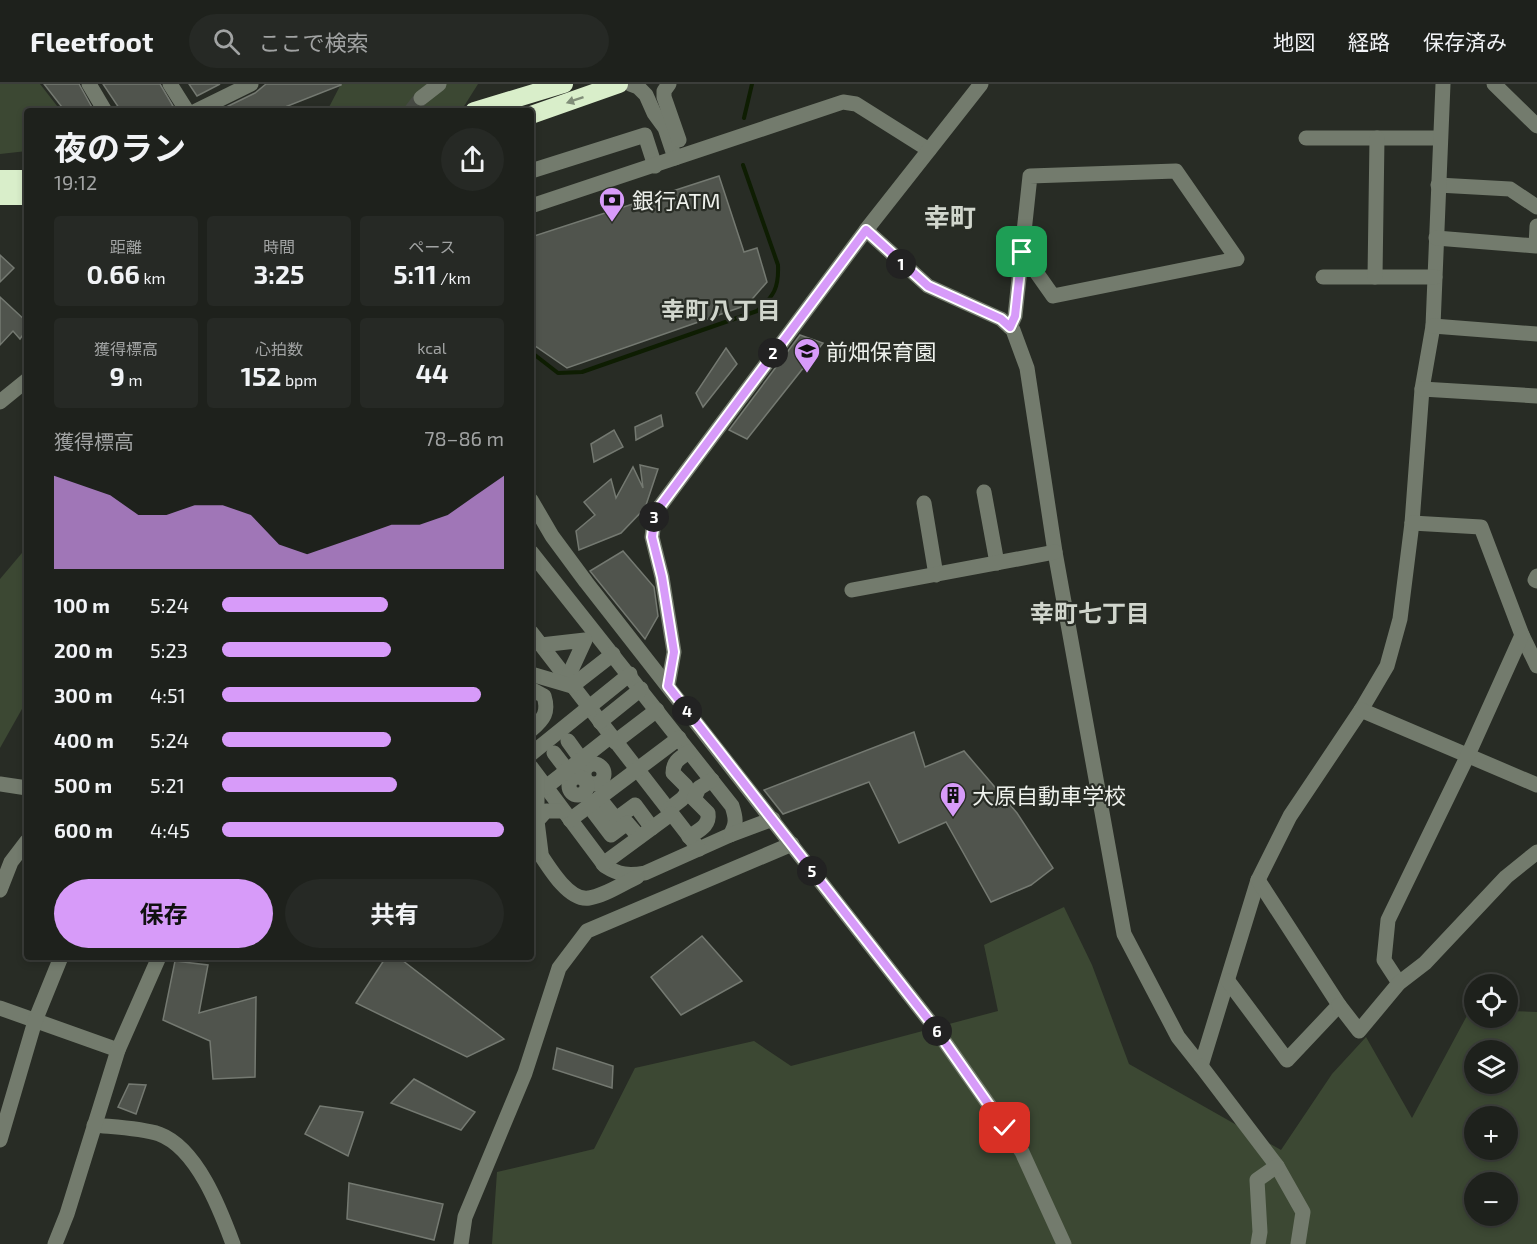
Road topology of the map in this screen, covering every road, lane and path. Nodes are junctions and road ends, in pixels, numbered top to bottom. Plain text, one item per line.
1 (89, 84) edge
2 (170, 84) edge
3 (440, 84) edge
4 (564, 84) edge
5 (619, 84) edge
6 (630, 84) edge
7 (669, 84) edge
8 (981, 84) edge
9 (1443, 84) edge
10 (1494, 84) edge
11 (243, 85) edge
12 (421, 98) tunnel mouth
13 (103, 108) edge
14 (185, 108) edge
15 (201, 108) edge
16 (484, 108) edge
17 (534, 114) edge
18 (1537, 126) edge
19 (1306, 138) dead end
20 (1377, 138) junction
21 (1440, 138) junction
22 (928, 150) junction
23 (680, 157) junction
24 (655, 166) junction
25 (534, 170) edge
26 (0, 179) edge
27 (24, 179) edge
28 (1438, 185) junction
29 (0, 196) edge
30 (24, 196) edge
31 (534, 205) edge
32 (1537, 207) edge
33 (1537, 226) edge
34 (866, 230) junction
35 (1436, 238) junction
36 (1022, 252) junction
37 (1323, 277) dead end
38 (1375, 277) junction
39 (1435, 277) junction
40 (1433, 326) junction
41 (1010, 327) junction
42 (1537, 334) edge
43 (24, 382) edge
44 (1422, 389) junction
45 (1537, 396) edge
46 (0, 402) edge
47 (984, 492) dead end
48 (924, 503) dead end
49 (534, 505) edge
50 (1412, 523) junction
51 (1055, 552) junction
52 (534, 553) edge
53 (997, 563) junction
54 (936, 574) junction
55 (852, 590) dead end
56 (1522, 635) junction
57 (537, 642) edge
58 (614, 654) junction
59 (1537, 666) edge
60 (630, 674) junction
61 (534, 675) edge
62 (570, 682) junction
63 (668, 686) junction
64 (641, 689) junction
65 (534, 691) edge
66 (589, 708) junction
67 (657, 710) junction
68 (1361, 710) junction
69 (634, 719) junction
70 (600, 722) junction
71 (534, 727) edge
72 (679, 738) junction
73 (568, 741) dead end
74 (616, 743) junction
75 (534, 752) edge
76 (690, 752) junction
77 (554, 753) dead end
78 (1468, 755) junction
79 (581, 759) junction
80 (567, 770) junction
81 (637, 770) junction
82 (538, 776) edge
83 (711, 780) junction
84 (0, 784) edge
85 (1537, 785) edge
86 (24, 788) edge
87 (594, 802) junction
88 (563, 811) junction
89 (669, 812) junction
90 (773, 819) junction
91 (537, 821) junction
92 (652, 828) junction
93 (730, 835) junction
94 (639, 837) junction
95 (689, 837) junction
96 (534, 844) edge
97 (792, 844) junction
98 (24, 845) edge
99 (699, 849) junction
100 (1537, 852) edge
101 (541, 854) junction
102 (603, 864) junction
103 (645, 873) junction
104 (1258, 880) junction
105 (0, 890) edge
106 (60, 960) edge
107 (158, 960) edge
108 (1228, 981) junction
109 (1399, 983) junction
110 (1339, 1005) junction
111 (0, 1008) edge
112 (34, 1021) junction
113 (118, 1050) junction
114 (1201, 1066) junction
115 (94, 1125) junction
116 (0, 1140) edge
117 (1277, 1166) junction
118 (55, 1244) edge
119 (233, 1244) edge
120 (461, 1244) edge
121 (1064, 1244) edge
122 (1258, 1244) edge
123 (1298, 1244) edge

1 - 13 street
2 - 14 street
3 - 12 street
4 - 16 highway
5 -> 17 highway
6 - 23 street
7 - 23 street
8 - 22 street
9 - 21 street
10 - 18 street
11 - 15 street
19 - 20 street
20 - 21 street
20 - 38 street
21 - 28 street
22 - 23 street
22 - 34 street
23 - 24 street
24 - 25 street
24 - 31 street
26 - 27 highway
28 - 32 street
28 - 35 street
29 - 30 highway
33 - 35 street
34 - 41 street
34 - 63 street
35 - 39 street
36 - 36 street
36 - 41 street
37 - 38 street
38 - 39 street
39 - 40 street
40 - 42 street
40 - 44 street
41 - 51 street
43 - 46 street
44 - 45 street
44 - 50 street
47 - 53 street
48 - 54 street
49 - 63 street
50 - 56 street
50 - 68 street
51 - 53 street
51 - 114 street
52 - 58 street
53 - 54 street
54 - 55 street
56 - 59 street
56 - 78 street
57 - 62 street
57 - 62 street
58 - 60 street
58 - 62 street
60 - 64 street
60 - 66 street
61 - 62 street
62 - 66 street
63 - 90 street
64 - 67 street
64 - 69 street
65 - 71 street
66 - 70 street
66 - 75 street
67 - 69 street
67 - 72 street
68 - 78 street
68 - 104 street
69 - 70 street
69 - 74 street
70 - 74 street
72 - 76 street
72 - 81 street
73 - 79 street
74 - 79 street
74 - 81 street
74 - 88 street
76 - 83 street
76 - 89 street
77 - 80 street
78 - 85 street
78 - 109 street
79 - 80 street
80 - 82 street
81 - 87 street
81 - 89 street
82 - 88 street
82 - 91 street
83 - 93 street
83 - 95 street
84 - 86 street
87 - 88 street
87 - 92 street
87 - 94 street
88 - 91 street
88 - 102 street
89 - 92 street
89 - 95 street
90 - 93 street
90 - 97 street
91 - 101 street
92 - 94 street
93 - 99 street
94 - 102 street
95 - 99 street
96 - 101 street
97 - 120 street
97 - 121 street
98 - 105 street
99 - 103 street
100 - 109 street
101 - 103 street
102 - 103 street
104 - 108 street
104 - 110 street
106 - 112 street
107 - 113 street
108 - 110 street
108 - 114 street
109 - 110 street
111 - 112 street
112 - 113 street
112 - 116 street
113 - 115 street
114 - 117 street
115 - 118 street
115 - 119 street
117 - 122 street
117 - 123 street

